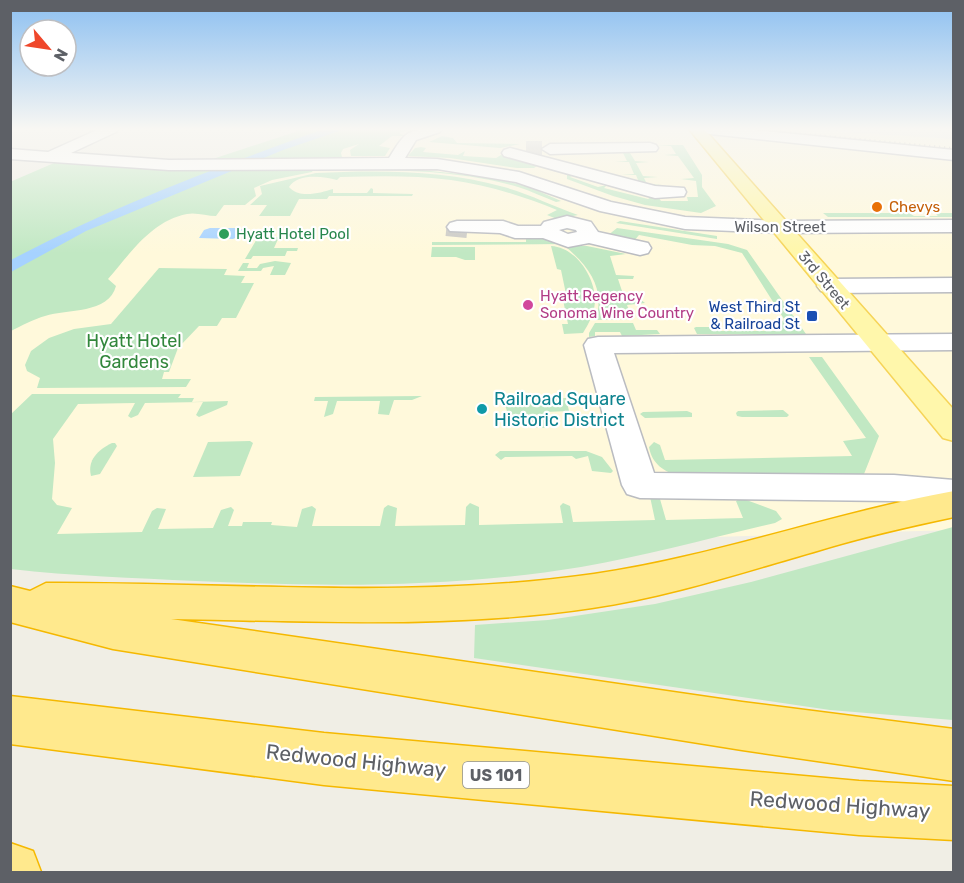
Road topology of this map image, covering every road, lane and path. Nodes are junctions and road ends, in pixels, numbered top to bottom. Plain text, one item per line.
1 (478, 170) edge
2 (555, 170) tunnel mouth
3 (577, 170) tunnel mouth
4 (663, 170) edge
5 (731, 170) edge
6 (531, 181) junction
7 (607, 207) junction
8 (954, 226) edge
9 (780, 227) junction
10 (583, 230) junction
11 (457, 232) dead end
12 (640, 248) dead end
13 (954, 285) edge
14 (830, 286) junction
15 (954, 342) edge
16 (877, 343) junction
17 (954, 431) edge
18 (954, 493) edge
19 (954, 504) edge
20 (10, 603) edge
21 (25, 722) edge
22 (954, 755) edge
23 (954, 813) edge

1 - 6 street, Wilson Street
2 - 6 street
3 - 4 street
5 - 9 main road, 3rd Street
6 - 7 street, Wilson Street
7 - 9 street, Wilson Street
7 - 10 street
8 - 9 street, Wilson Street
9 - 14 main road, 3rd Street
10 - 11 street
10 - 12 street
13 - 14 street
14 - 16 main road, 3rd Street
15 - 16 street
16 - 17 main road, 3rd Street
16 - 18 street
19 - 20 highway
20 - 22 highway
21 - 23 highway, Redwood Highway / US 101

